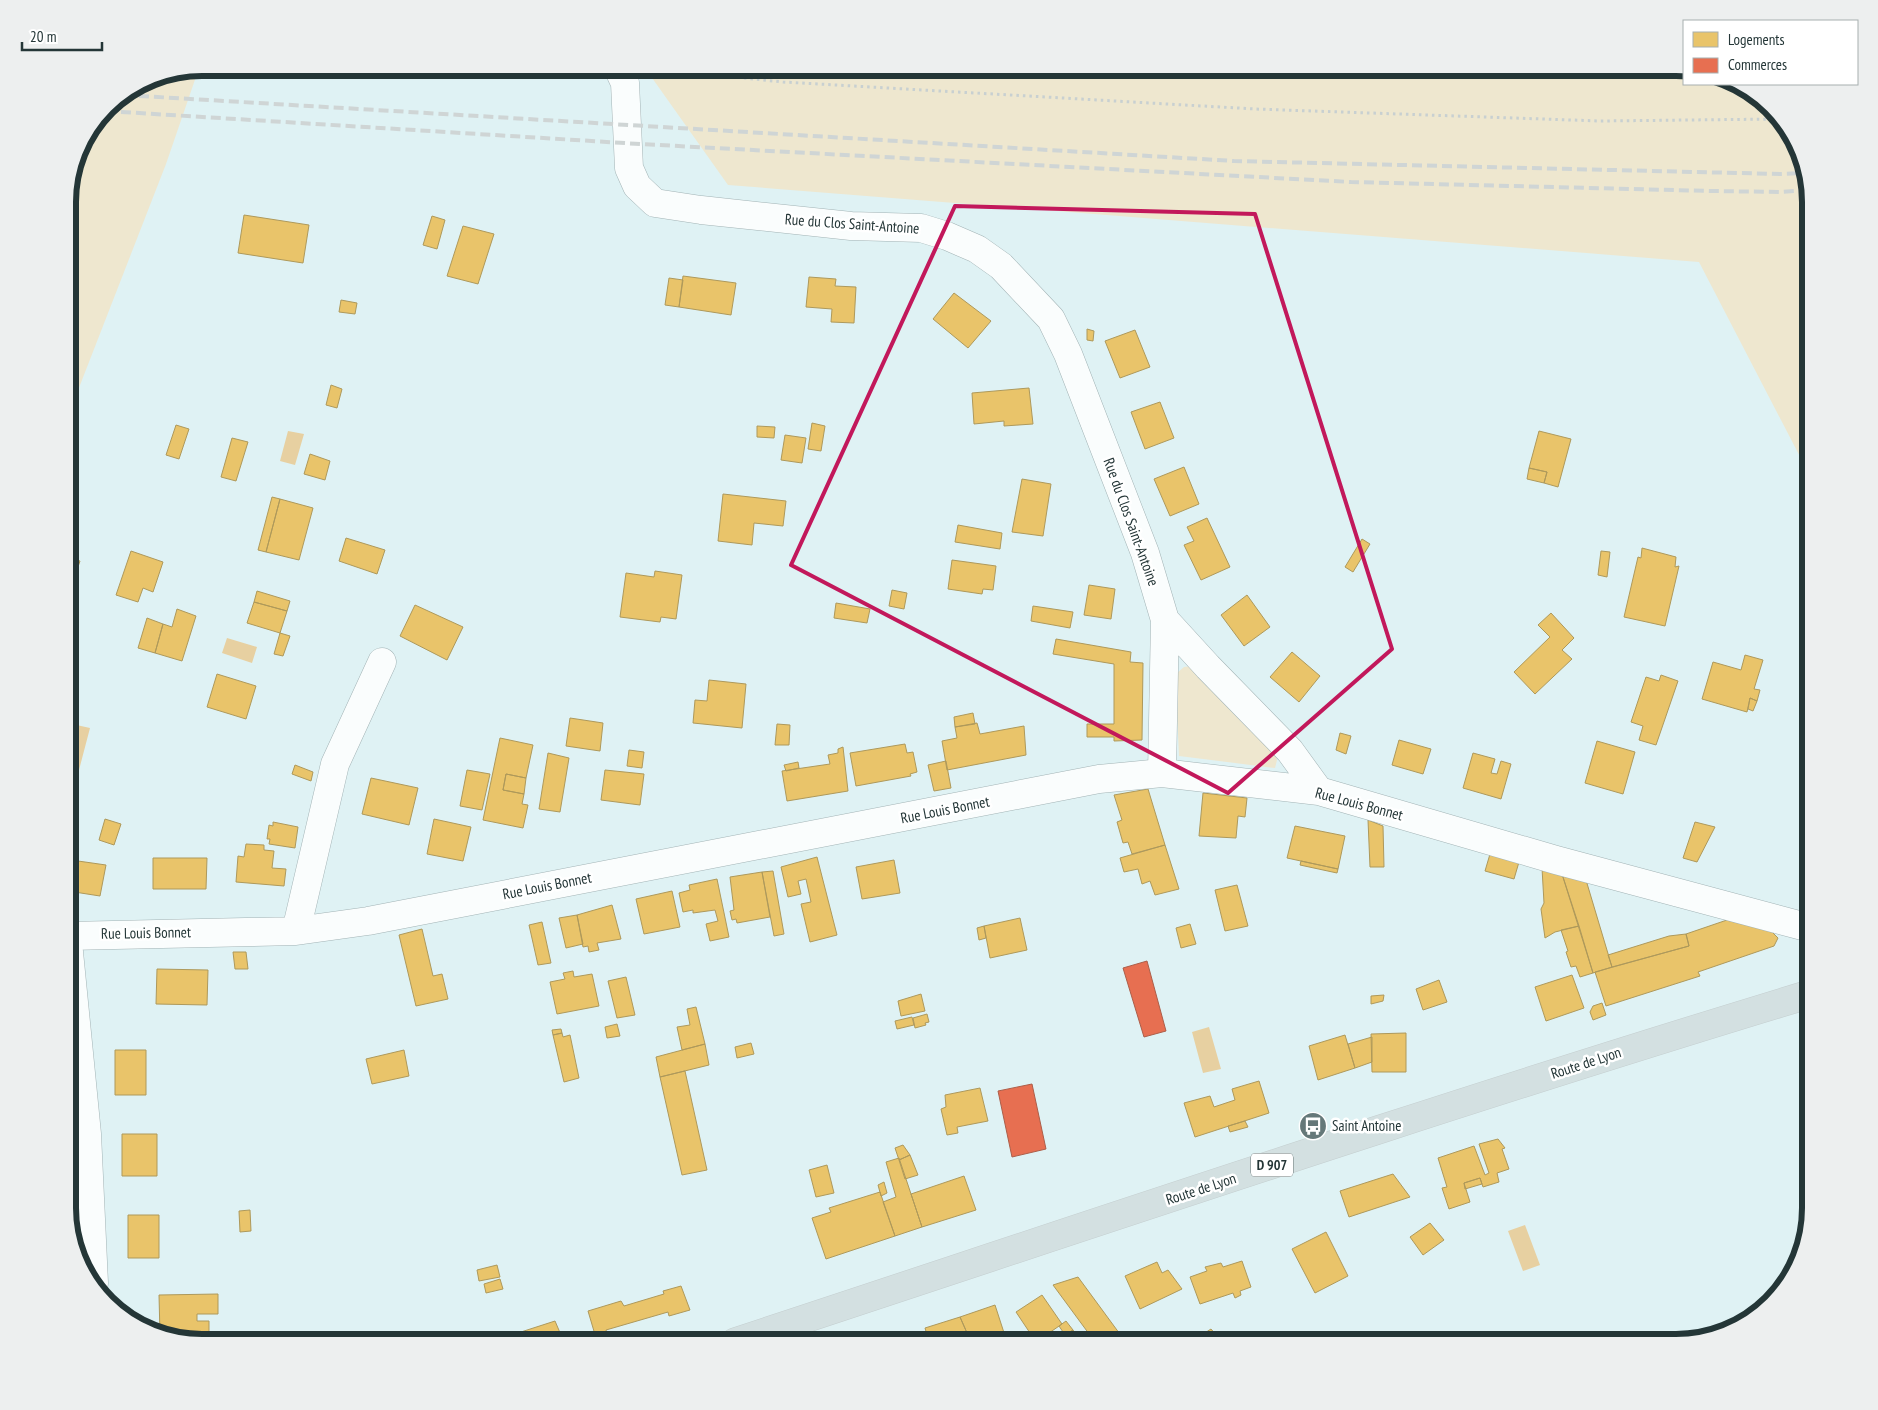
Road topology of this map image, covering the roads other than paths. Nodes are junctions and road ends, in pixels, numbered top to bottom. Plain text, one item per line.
1 (622, 76) edge
2 (1165, 620) junction
3 (382, 662) dead end
4 (1162, 773) junction
5 (1318, 791) junction
6 (1802, 926) edge
7 (296, 931) junction
8 (77, 936) edge
9 (1802, 996) edge
10 (77, 1033) edge
11 (93, 1272) edge
12 (759, 1334) edge

1 - 2 street, Rue du Clos Saint-Antoine
2 - 4 street, Rue du Clos Saint-Antoine
2 - 5 street, Rue du Clos Saint-Antoine
3 - 7 street
4 - 5 street, Rue Louis Bonnet
4 - 7 street, Rue Louis Bonnet
5 - 6 street, Rue Louis Bonnet
7 - 8 street, Rue Louis Bonnet
9 - 12 main road, Route de Lyon / D 907
10 - 11 street

